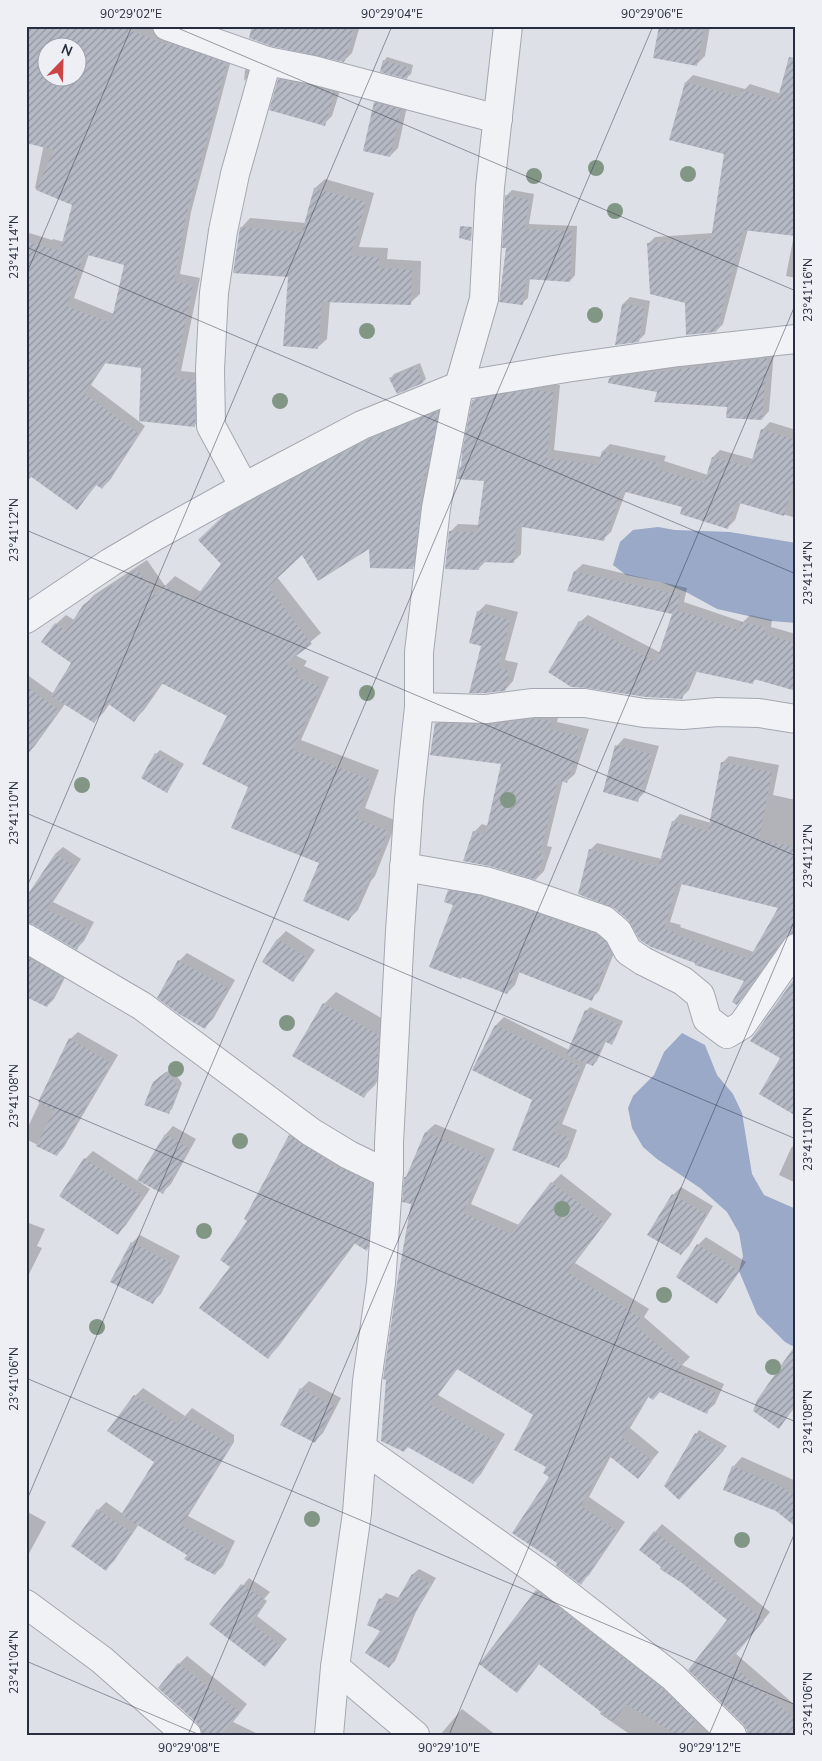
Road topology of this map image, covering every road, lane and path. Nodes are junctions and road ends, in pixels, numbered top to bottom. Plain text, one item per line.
1 (167, 26) edge
2 (508, 26) edge
3 (267, 61) junction
4 (498, 119) junction
5 (796, 339) edge
6 (459, 386) junction
7 (244, 487) junction
8 (26, 619) edge
9 (419, 707) junction
10 (796, 719) edge
11 (404, 867) junction
12 (26, 938) edge
13 (796, 948) edge
14 (389, 1172) junction
15 (362, 1448) junction
16 (26, 1604) edge
17 (335, 1666) junction
18 (187, 1735) edge
19 (329, 1735) edge
20 (415, 1735) edge
21 (732, 1735) edge

1 - 3 street
2 - 4 street
3 - 4 street
3 - 7 street
4 - 6 street
5 - 6 street
6 - 7 street
6 - 9 street
7 - 8 street
9 - 10 street
9 - 11 street
11 - 13 street
11 - 14 street
12 - 14 street
14 - 15 street
15 - 17 street
15 - 21 street
16 - 18 street
17 - 19 street
17 - 20 street

